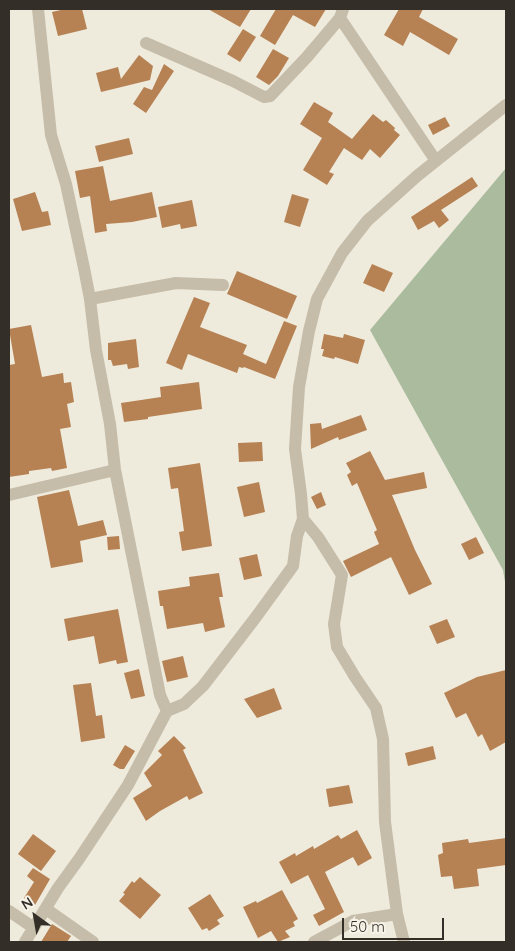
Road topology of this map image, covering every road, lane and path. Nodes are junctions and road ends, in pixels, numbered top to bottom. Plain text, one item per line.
1 (38, 9) edge
2 (341, 14) edge
3 (146, 43) dead end
4 (506, 105) edge
5 (436, 161) junction
6 (222, 285) dead end
7 (90, 299) junction
8 (115, 470) junction
9 (9, 495) edge
10 (303, 519) junction
11 (167, 711) junction
12 (46, 909) junction
13 (9, 911) edge
14 (397, 914) junction
15 (34, 928) junction
16 (25, 942) edge
17 (93, 942) edge
18 (314, 942) edge
19 (404, 942) edge

1 - 7 street
2 - 3 street
2 - 5 street
4 - 5 street
5 - 10 street
6 - 7 street
7 - 8 street
8 - 9 street
8 - 11 street
10 - 11 street
10 - 14 street
11 - 12 street
12 - 15 street
12 - 17 street
13 - 15 street
14 - 18 street
14 - 19 street
15 - 16 street

